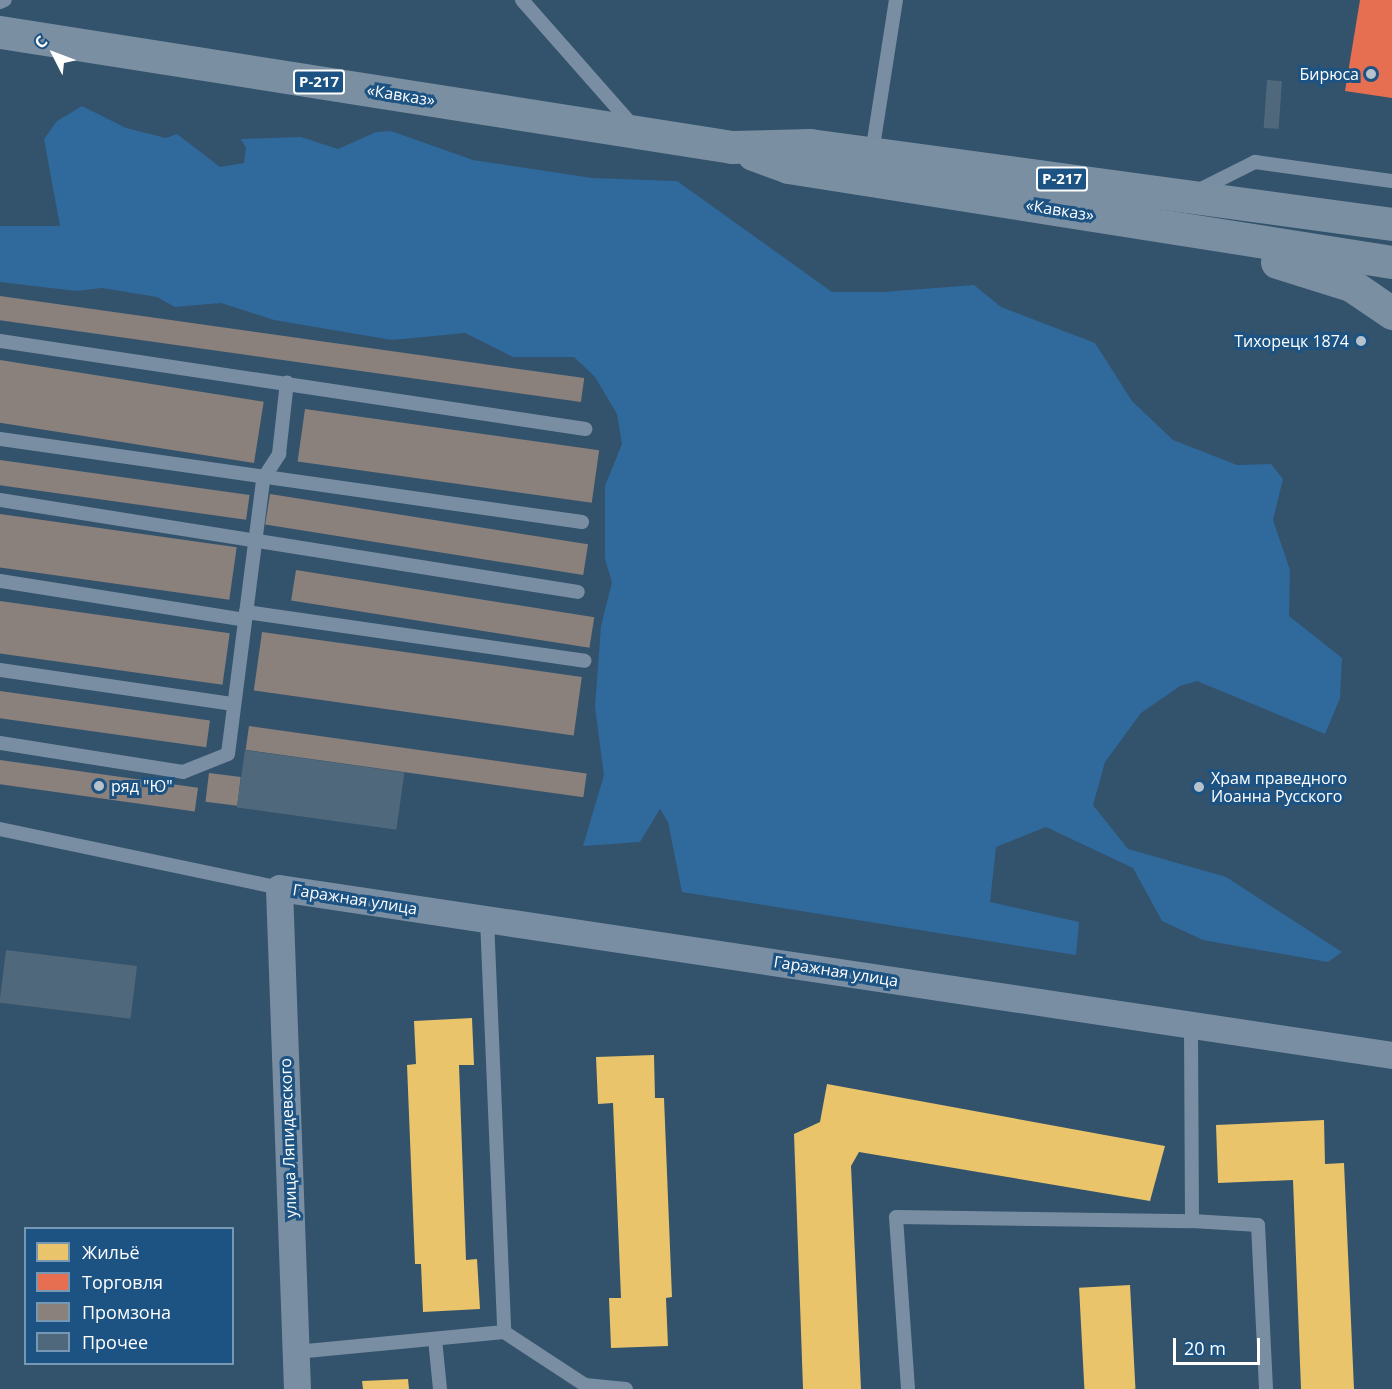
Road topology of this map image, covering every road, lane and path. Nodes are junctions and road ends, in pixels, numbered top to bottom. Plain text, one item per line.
1 (4, 0) edge
2 (522, 0) edge
3 (896, 0) edge
4 (0, 2) edge
5 (0, 32) edge
6 (639, 132) junction
7 (732, 147) junction
8 (872, 153) junction
9 (1392, 182) edge
10 (911, 187) junction
11 (1187, 196) junction
12 (1392, 224) edge
13 (1392, 262) edge
14 (1392, 313) edge
15 (0, 341) edge
16 (287, 382) junction
17 (585, 429) dead end
18 (0, 439) edge
19 (263, 479) junction
20 (0, 500) edge
21 (582, 522) dead end
22 (255, 538) junction
23 (0, 581) edge
24 (578, 592) dead end
25 (245, 616) junction
26 (585, 661) dead end
27 (0, 670) edge
28 (234, 704) junction
29 (0, 743) edge
30 (0, 829) edge
31 (279, 888) junction
32 (487, 919) junction
33 (1191, 1024) junction
34 (1392, 1055) edge
35 (1192, 1221) junction
36 (504, 1332) junction
37 (435, 1339) junction
38 (296, 1352) junction
39 (585, 1387) edge
40 (297, 1389) edge
41 (440, 1389) edge
42 (626, 1389) edge
43 (908, 1389) edge
44 (1266, 1389) edge

1 - 4 lane
2 - 6 lane
3 - 8 lane
5 - 6 highway, «Кавказ» / Р-217
6 - 7 highway, «Кавказ» / Р-217
7 - 8 highway, «Кавказ» / Р-217
7 - 10 highway, «Кавказ» / Р-217
8 - 11 highway, «Кавказ» / Р-217
9 - 11 lane
10 - 13 highway, «Кавказ» / Р-217
10 - 14 highway
11 - 12 highway, «Кавказ» / Р-217
15 - 16 lane
16 - 17 lane
16 - 19 lane
18 - 19 lane
19 - 21 lane
19 - 22 lane
20 - 22 lane
22 - 24 lane
22 - 25 lane
23 - 25 lane
25 - 26 lane
25 - 28 lane
27 - 28 lane
28 - 29 lane
30 - 31 lane
31 - 32 street, Гаражная улица
31 - 38 street, улица Ляпидевского
32 - 33 street, Гаражная улица
32 - 36 lane
33 - 34 street, Гаражная улица
33 - 35 lane
35 - 43 lane
35 - 44 lane
36 - 37 lane
36 - 39 lane
37 - 38 lane
37 - 41 lane
38 - 40 street, улица Ляпидевского
39 - 42 lane

